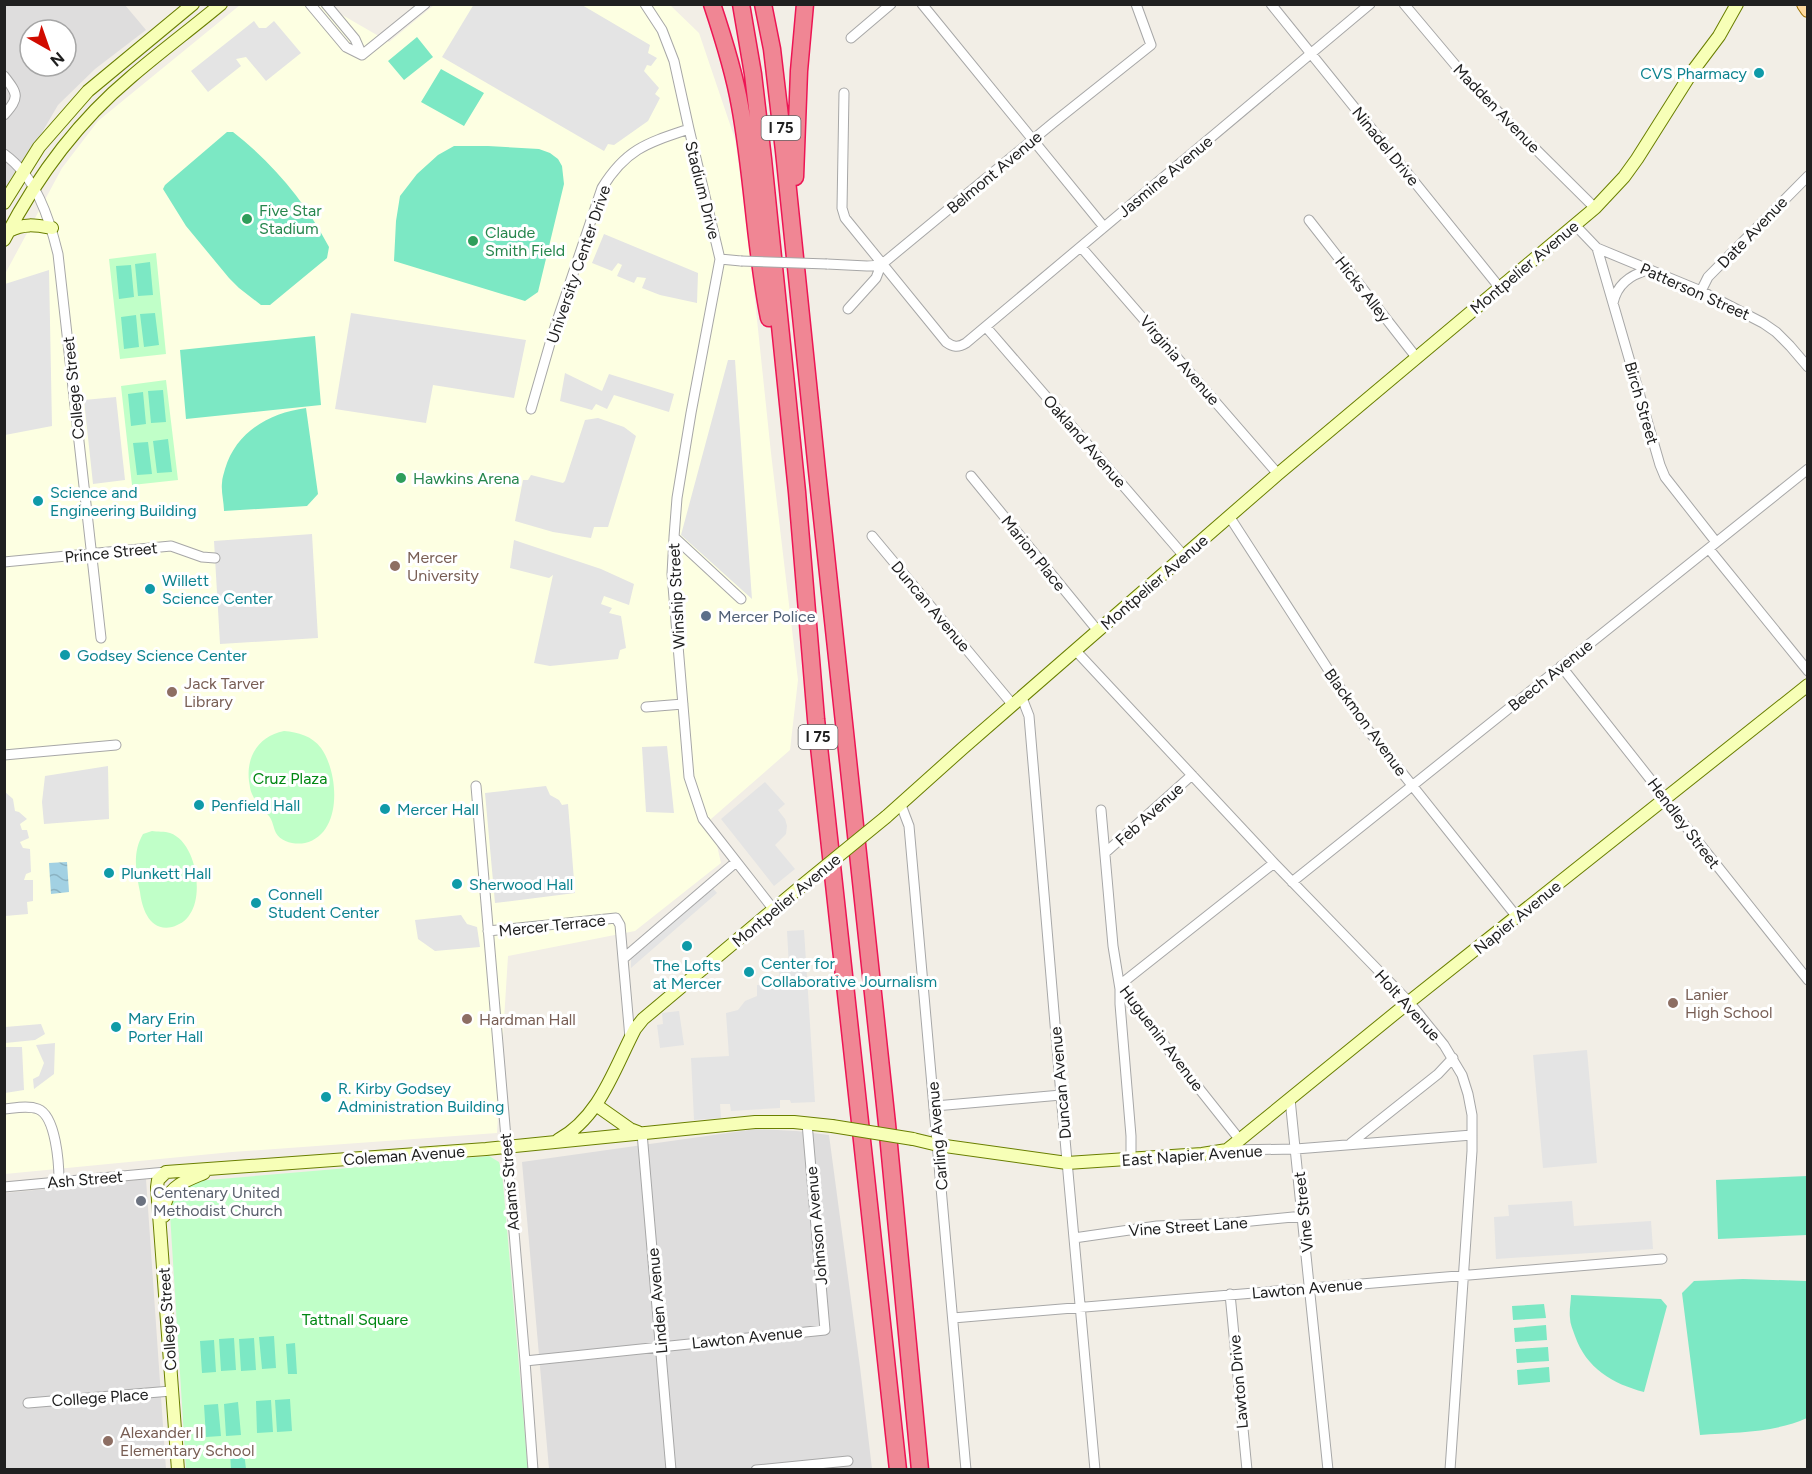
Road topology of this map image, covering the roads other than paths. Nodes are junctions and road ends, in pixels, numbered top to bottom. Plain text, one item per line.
1 (193, 4) edge
2 (221, 4) edge
3 (310, 4) edge
4 (326, 4) edge
5 (425, 4) edge
6 (645, 4) edge
7 (712, 4) edge
8 (741, 4) edge
9 (763, 4) edge
10 (805, 4) edge
11 (891, 4) edge
12 (922, 4) edge
13 (1136, 4) edge
14 (1271, 4) edge
15 (1370, 4) edge
16 (1404, 4) edge
17 (1737, 4) edge
18 (1748, 4) edge
19 (1804, 4) edge
20 (1808, 10) edge
21 (1724, 28) junction
22 (851, 38) dead end
23 (1311, 54) junction
24 (362, 55) junction
25 (4, 76) edge
26 (844, 93) dead end
27 (4, 115) edge
28 (689, 129) junction
29 (1032, 140) junction
30 (4, 154) edge
31 (23, 172) junction
32 (1808, 176) edge
33 (33, 187) junction
34 (4, 203) edge
35 (1595, 207) junction
36 (1309, 220) dead end
37 (1575, 225) junction
38 (1104, 227) junction
39 (52, 228) junction
40 (7, 236) edge
41 (1081, 247) junction
42 (1597, 248) junction
43 (794, 252) junction
44 (720, 259) junction
45 (882, 265) junction
46 (1648, 270) junction
47 (1500, 288) junction
48 (1701, 291) junction
49 (1613, 303) junction
50 (848, 309) dead end
51 (987, 327) junction
52 (1416, 357) junction
53 (1808, 367) edge
54 (784, 372) junction
55 (531, 409) dead end
56 (1808, 469) edge
57 (1278, 474) junction
58 (970, 476) dead end
59 (1229, 516) junction
60 (872, 536) dead end
61 (674, 537) junction
62 (1713, 546) junction
63 (90, 554) junction
64 (1184, 556) junction
65 (215, 558) dead end
66 (4, 562) edge
67 (741, 599) dead end
68 (1098, 631) junction
69 (100, 638) dead end
70 (1076, 651) junction
71 (1561, 666) junction
72 (1808, 670) edge
73 (1808, 685) edge
74 (1017, 702) junction
75 (683, 704) junction
76 (646, 707) dead end
77 (116, 745) dead end
78 (4, 756) edge
79 (1192, 775) junction
80 (476, 786) dead end
81 (1412, 786) junction
82 (1664, 799) junction
83 (901, 805) junction
84 (1101, 810) dead end
85 (1105, 853) junction
86 (736, 862) junction
87 (1274, 863) junction
88 (1292, 882) junction
89 (774, 910) junction
90 (1517, 917) junction
91 (488, 931) junction
92 (624, 958) junction
93 (1808, 980) edge
94 (1120, 989) junction
95 (1410, 1002) junction
96 (630, 1040) junction
97 (1453, 1058) junction
98 (1061, 1095) junction
99 (1290, 1099) junction
100 (596, 1105) junction
101 (935, 1106) junction
102 (4, 1109) edge
103 (807, 1124) junction
104 (642, 1133) junction
105 (1472, 1135) junction
106 (913, 1139) joint
107 (1240, 1140) junction
108 (554, 1142) junction
109 (1351, 1143) junction
110 (938, 1145) junction
111 (506, 1147) junction
112 (1296, 1149) junction
113 (1227, 1150) junction
114 (1131, 1160) junction
115 (1067, 1163) junction
116 (215, 1168) junction
117 (166, 1172) junction
118 (59, 1181) junction
119 (4, 1187) edge
120 (1303, 1216) junction
121 (1074, 1238) junction
122 (161, 1241) junction
123 (1662, 1259) dead end
124 (1463, 1274) junction
125 (1310, 1287) junction
126 (1230, 1294) junction
127 (1081, 1308) junction
128 (952, 1318) junction
129 (825, 1330) joint
130 (660, 1346) junction
131 (525, 1361) junction
132 (171, 1391) junction
133 (28, 1403) dead end
134 (848, 1461) dead end
135 (178, 1470) edge
136 (533, 1470) edge
137 (671, 1470) edge
138 (756, 1470) edge
139 (898, 1470) edge
140 (920, 1470) edge
141 (966, 1470) edge
142 (1095, 1470) edge
143 (1247, 1470) edge
144 (1328, 1470) edge
145 (1450, 1470) edge

1 - 31 street
2 - 33 street
3 - 24 street
4 - 24 street
5 - 24 street
6 - 28 street, Stadium Drive
7 - 54 highway
8 - 54 highway, I 75
9 - 43 highway, I 75
10 - 43 highway
11 - 22 street
12 - 29 street
13 - 29 street, Belmont Avenue
14 - 23 street, Ninadel Drive
15 - 23 street, Jasmine Avenue
16 - 35 street, Madden Avenue
17 - 21 street, Montpelier Avenue
18 - 21 street
19 - 20 main road
21 - 35 street, Montpelier Avenue
23 - 38 street, Jasmine Avenue
23 - 47 street, Ninadel Drive
25 - 27 street
26 - 45 street
28 - 44 street, Stadium Drive
28 - 55 street, University Center Drive
29 - 38 street
29 - 45 street, Belmont Avenue
30 - 31 street, College Street
31 - 33 street, College Street
31 - 34 street
32 - 48 street, Date Avenue
33 - 39 street, College Street
33 - 40 street
35 - 37 street, Montpelier Avenue
36 - 52 street, Hicks Alley
37 - 42 street, Patterson Street
37 - 47 street, Montpelier Avenue
38 - 41 street, Jasmine Avenue
39 - 40 street
39 - 63 street, College Street
41 - 51 street, Jasmine Avenue
41 - 57 street, Virginia Avenue
42 - 46 street, Patterson Street
42 - 49 street, Birch Street
43 - 140 highway, I 75
44 - 45 street, Stadium Drive, bridge
44 - 61 street, Winship Street
45 - 50 street, Belmont Avenue
45 - 51 street, Jasmine Avenue
46 - 48 street, Patterson Street
46 - 49 street
47 - 52 street, Montpelier Avenue
48 - 53 street, Patterson Street
49 - 62 street, Birch Street
51 - 64 street, Oakland Avenue
52 - 57 street, Montpelier Avenue
54 - 139 highway, I 75
56 - 62 street, Beech Avenue
57 - 59 street, Montpelier Avenue
58 - 68 street, Marion Place
59 - 64 street, Montpelier Avenue
59 - 81 street, Blackmon Avenue
60 - 74 street, Duncan Avenue
61 - 67 street
61 - 75 street, Winship Street
62 - 71 street, Beech Avenue
62 - 72 street, Birch Street
63 - 65 street, Prince Street
63 - 66 street, Prince Street
63 - 69 street, College Street
64 - 68 street, Montpelier Avenue
68 - 70 street, Montpelier Avenue
70 - 74 street, Montpelier Avenue
70 - 79 street, Holt Avenue
71 - 81 street, Beech Avenue
71 - 82 street, Hendley Street
73 - 82 street, Napier Avenue
74 - 83 street, Montpelier Avenue
74 - 98 street, Duncan Avenue
75 - 76 street
75 - 86 street, Winship Street
77 - 78 street
79 - 85 street, Feb Avenue
79 - 87 street, Holt Avenue
80 - 91 street, Adams Street
81 - 88 street, Beech Avenue
81 - 90 street, Blackmon Avenue
82 - 90 street, Napier Avenue
82 - 93 street, Hendley Street
83 - 89 street, Montpelier Avenue, bridge
83 - 101 street, Carling Avenue
84 - 85 street, Huguenin Avenue
85 - 94 street, Huguenin Avenue
86 - 89 street, Winship Street
86 - 92 street
87 - 88 street, Holt Avenue
87 - 94 street
88 - 95 street, Holt Avenue
89 - 96 street, Montpelier Avenue
90 - 95 street, Napier Avenue
91 - 92 street, Mercer Terrace
91 - 111 street, Adams Street
92 - 96 street
94 - 107 street, Huguenin Avenue
94 - 114 street
95 - 97 street, Holt Avenue
95 - 99 street, Napier Avenue
96 - 100 street, Montpelier Avenue
97 - 105 street, Holt Avenue
97 - 109 street
98 - 101 street
98 - 115 street, Duncan Avenue
99 - 107 street, Napier Avenue
99 - 112 street, Vine Street
100 - 104 street
100 - 108 street, Montpelier Avenue
101 - 110 street, Carling Avenue
102 - 118 street
103 - 104 street, Coleman Avenue
103 - 106 street, Coleman Avenue, bridge
103 - 129 street, Johnson Avenue
104 - 108 street, Coleman Avenue
104 - 130 street, Linden Avenue
105 - 109 street, East Napier Avenue
105 - 124 street, Holt Avenue
106 - 110 street, East Napier Avenue
107 - 113 street, Napier Avenue
108 - 111 street, Coleman Avenue
109 - 112 street, East Napier Avenue
110 - 115 street, East Napier Avenue
110 - 128 street, Carling Avenue
111 - 116 street, Coleman Avenue
111 - 131 street, Adams Street
112 - 113 street, East Napier Avenue
112 - 120 street, Vine Street
113 - 114 street, East Napier Avenue
114 - 115 street, East Napier Avenue
115 - 121 street, Duncan Avenue
116 - 117 street, Coleman Avenue
116 - 122 street
117 - 118 street, Ash Street
117 - 122 street, College Street
118 - 119 street, Ash Street
120 - 121 street, Vine Street Lane
120 - 125 street, Vine Street
121 - 127 street, Duncan Avenue
122 - 132 street, College Street
123 - 124 street, Lawton Avenue
124 - 125 street, Lawton Avenue
124 - 145 street, Holt Avenue
125 - 126 street, Lawton Avenue
125 - 144 street, Vine Street
126 - 127 street, Lawton Avenue
126 - 143 street, Lawton Drive
127 - 128 street, Lawton Avenue
127 - 142 street, Duncan Avenue
128 - 141 street, Carling Avenue
129 - 130 street, Lawton Avenue
130 - 131 street, Lawton Avenue
130 - 137 street, Linden Avenue
131 - 136 street, Adams Street
132 - 133 street, College Place
132 - 135 street, College Street
134 - 138 street

